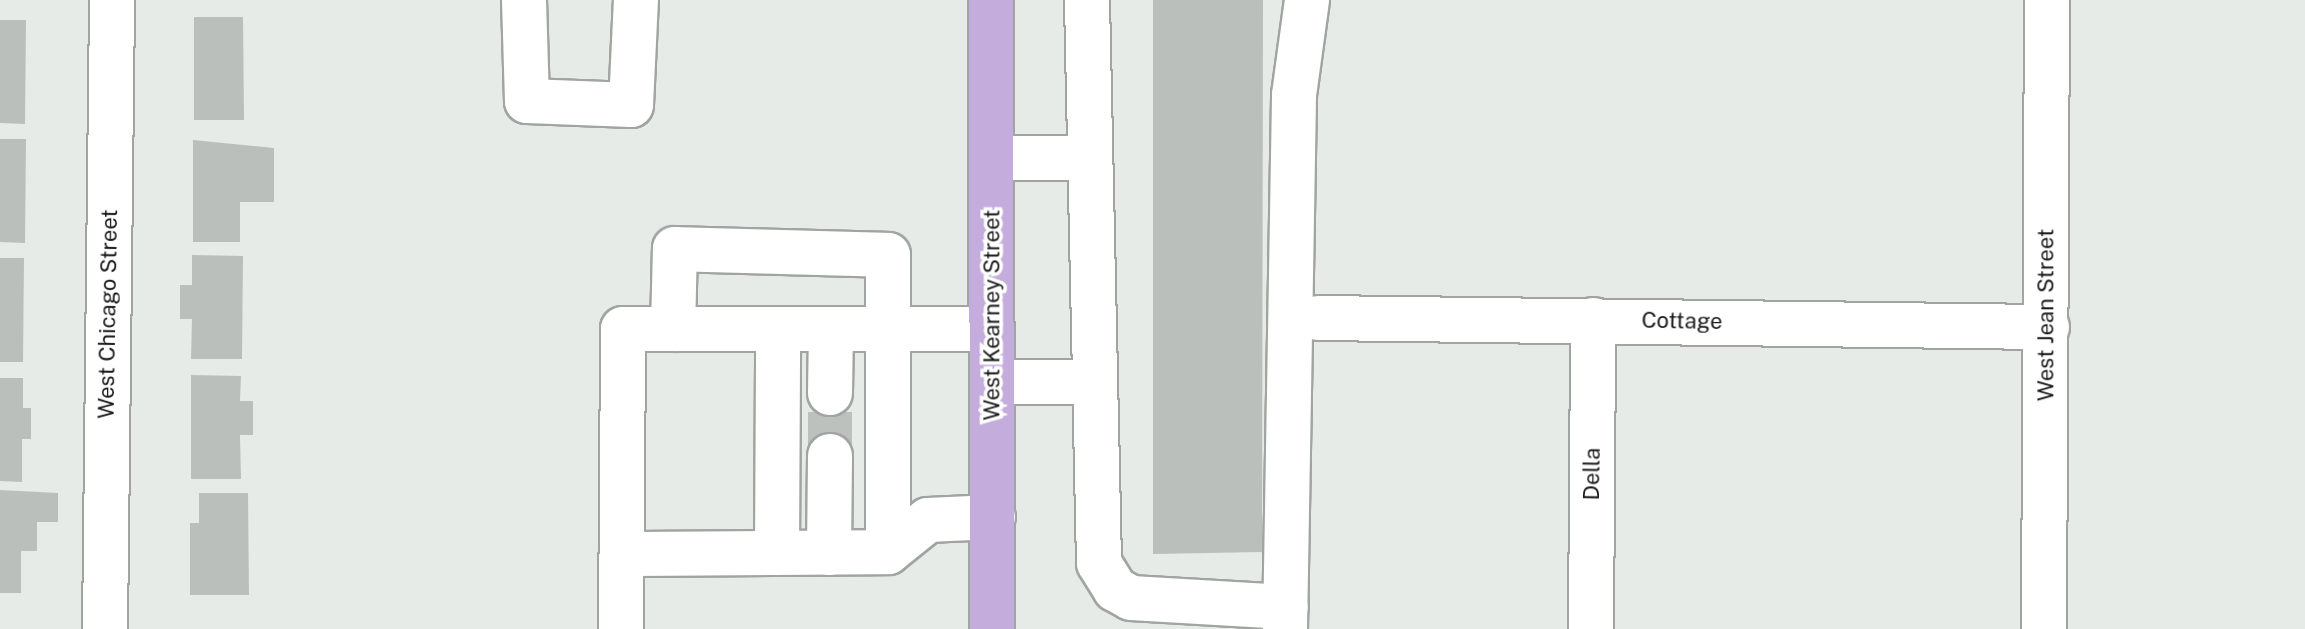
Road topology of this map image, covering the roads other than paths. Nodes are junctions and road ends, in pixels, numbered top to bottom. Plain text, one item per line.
1 (112, 0) edge
2 (524, 0) edge
3 (636, 0) edge
4 (991, 0) edge
5 (1087, 0) edge
6 (1307, 0) edge
7 (2047, 0) edge
8 (991, 158) junction
9 (1088, 158) junction
10 (1318, 318) dead end
11 (1593, 320) junction
12 (2047, 327) junction
13 (673, 329) junction
14 (778, 329) junction
15 (831, 329) junction
16 (889, 329) junction
17 (991, 329) junction
18 (992, 382) junction
19 (1092, 382) junction
20 (830, 393) tunnel mouth
21 (830, 456) tunnel mouth
22 (993, 517) junction
23 (888, 552) junction
24 (777, 553) junction
25 (829, 553) junction
26 (622, 554) junction
27 (1285, 618) edge
28 (105, 629) edge
29 (621, 629) edge
30 (992, 629) edge
31 (1591, 629) edge
32 (2044, 629) edge

1 - 28 street, West Chicago Street
2 - 3 street
4 - 8 main road, West Kearney Street
5 - 9 street
6 - 27 street
7 - 12 street, West Jean Street
8 - 9 street
8 - 17 main road, West Kearney Street
9 - 19 street
10 - 11 street, Cottage
11 - 12 street, Cottage
11 - 31 street, Della
12 - 32 street, West Jean Street
13 - 14 street
13 - 16 street
13 - 26 street
14 - 15 street
14 - 24 street
15 - 16 street
15 - 20 street
16 - 17 street
16 - 23 street
17 - 18 main road, West Kearney Street
18 - 19 street
18 - 22 main road, West Kearney Street
19 - 27 street
21 - 25 street
22 - 23 street
22 - 30 main road, West Kearney Street
23 - 25 street
24 - 25 street
24 - 26 street
26 - 29 street

